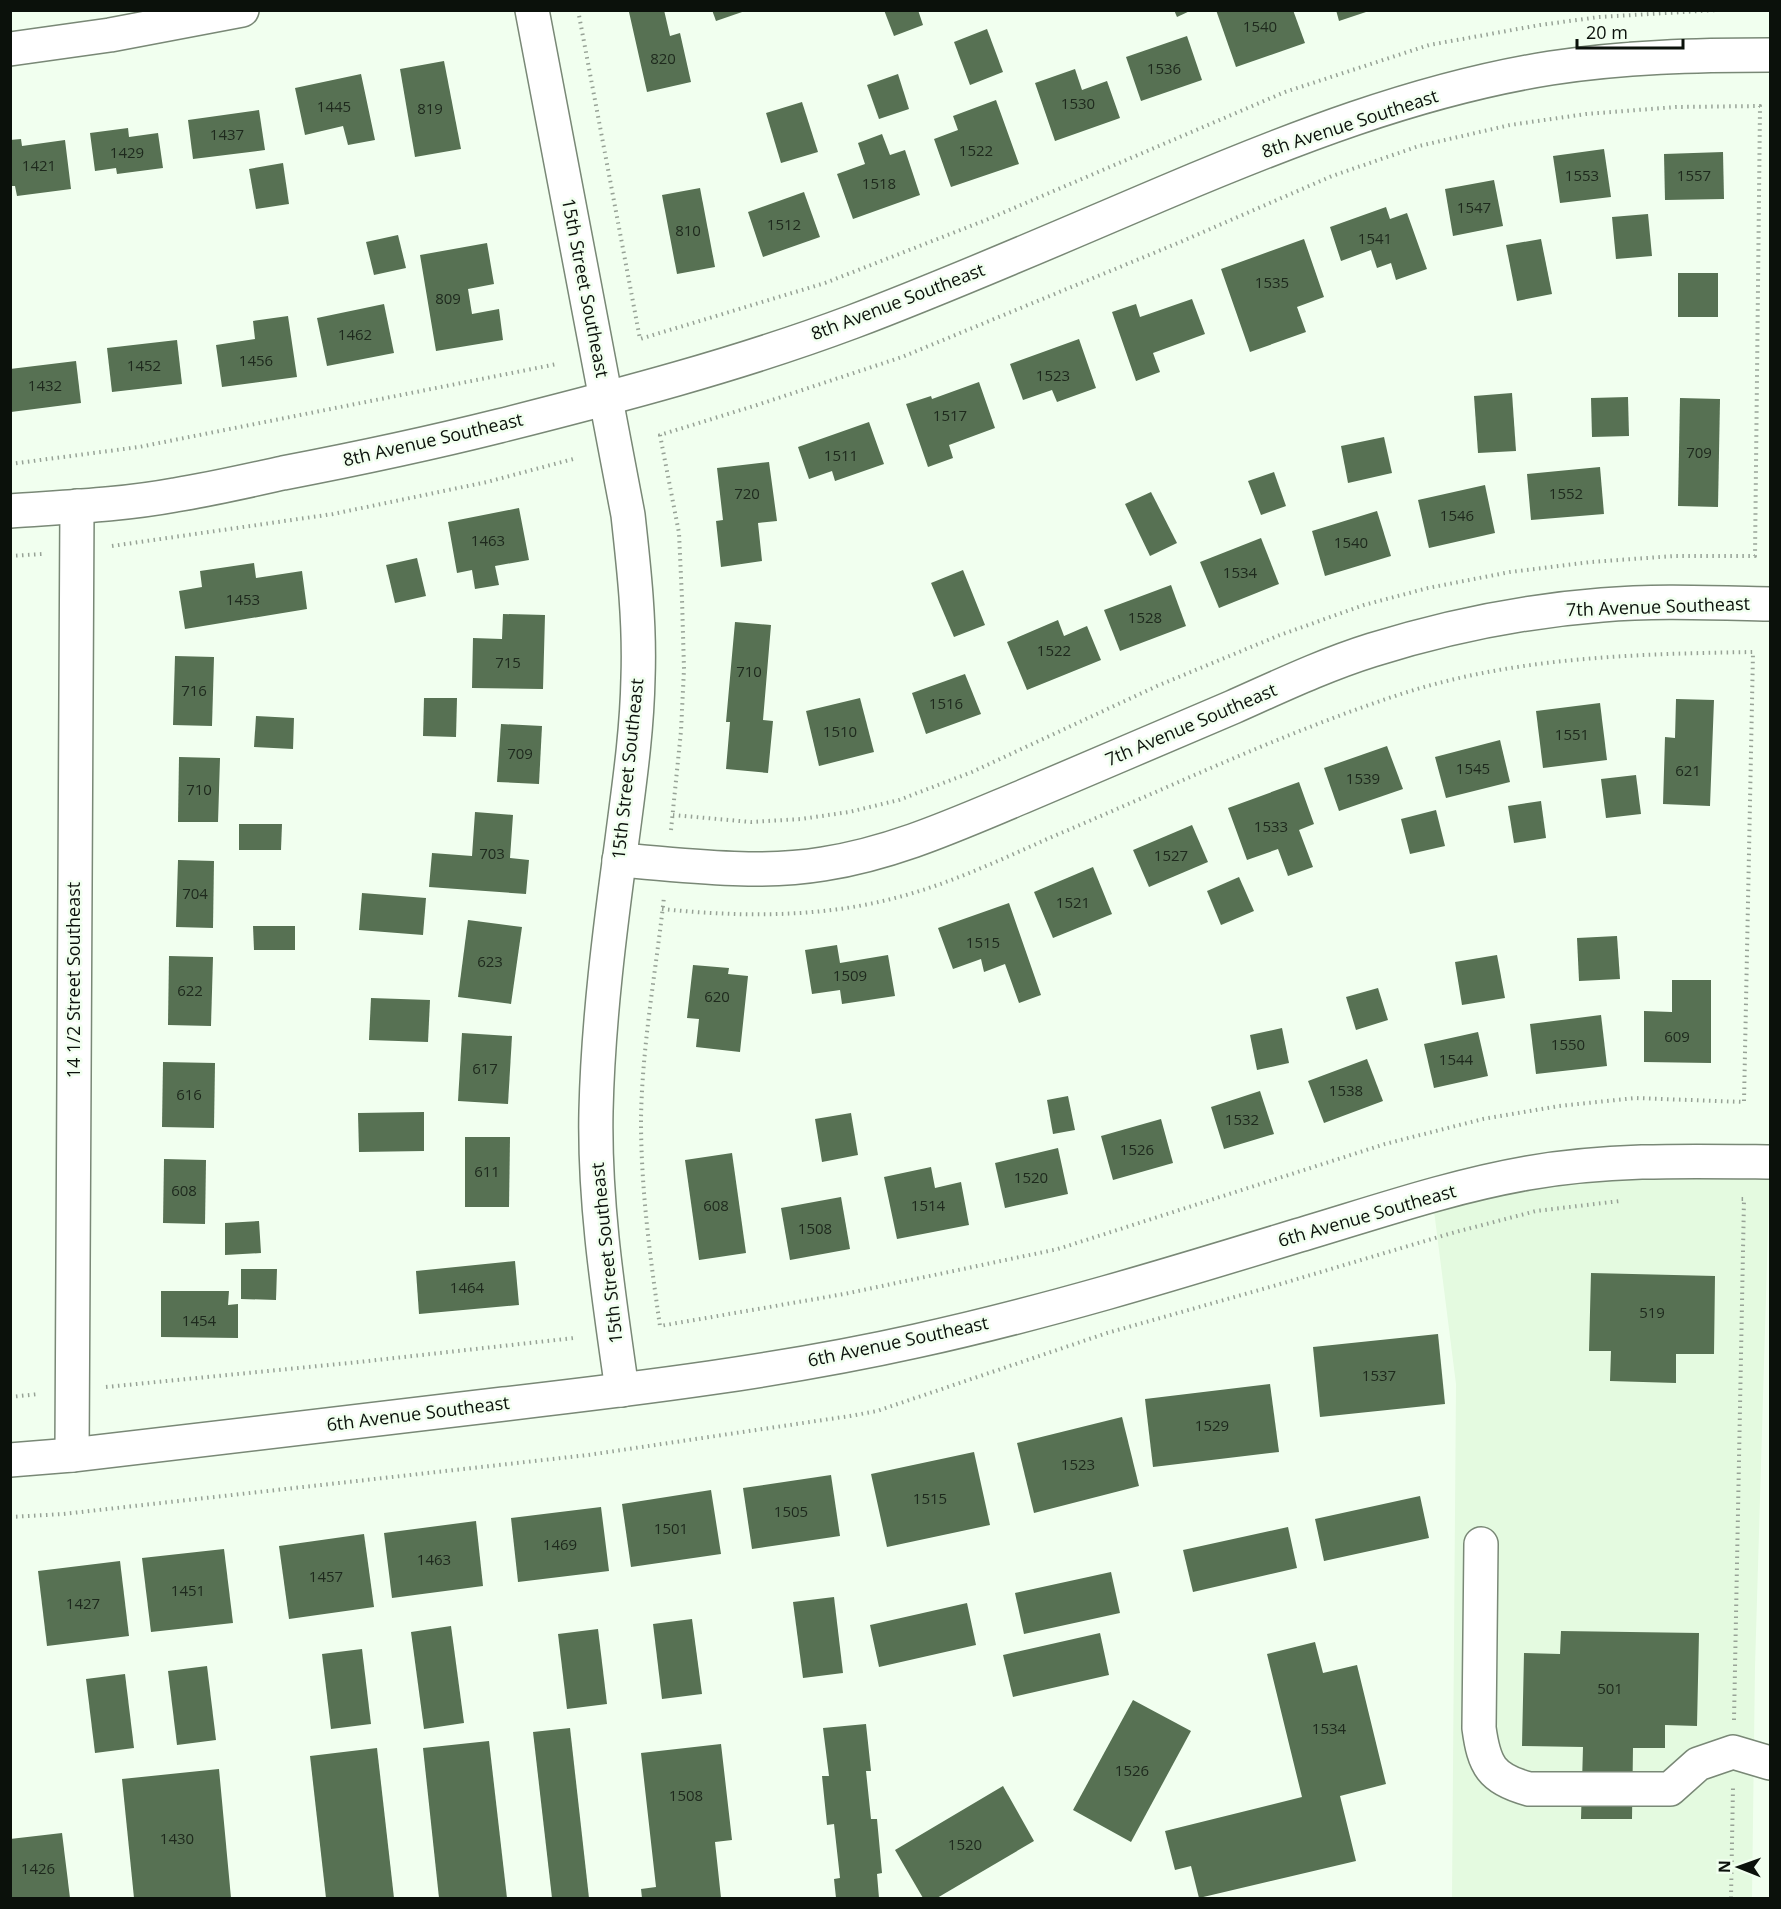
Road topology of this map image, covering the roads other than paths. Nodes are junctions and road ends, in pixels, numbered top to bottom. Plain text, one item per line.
1 (242, 10) edge
2 (532, 10) edge
3 (10, 49) edge
4 (1770, 55) edge
5 (607, 399) junction
6 (76, 506) junction
7 (10, 510) edge
8 (1770, 604) edge
9 (619, 860) junction
10 (1770, 1162) edge
11 (622, 1390) junction
12 (72, 1455) junction
13 (10, 1460) edge
14 (1481, 1544) dead end
15 (1770, 1763) edge

1 - 3 street
2 - 5 street, 15th Street Southeast
4 - 5 street, 8th Avenue Southeast
5 - 6 street, 8th Avenue Southeast
5 - 9 street, 15th Street Southeast
6 - 7 street, 8th Avenue Southeast
6 - 12 street, 14 1/2 Street Southeast
8 - 9 street, 7th Avenue Southeast
9 - 11 street, 15th Street Southeast
10 - 11 street, 6th Avenue Southeast
11 - 12 street, 6th Avenue Southeast
12 - 13 street, 6th Avenue Southeast
14 - 15 street

